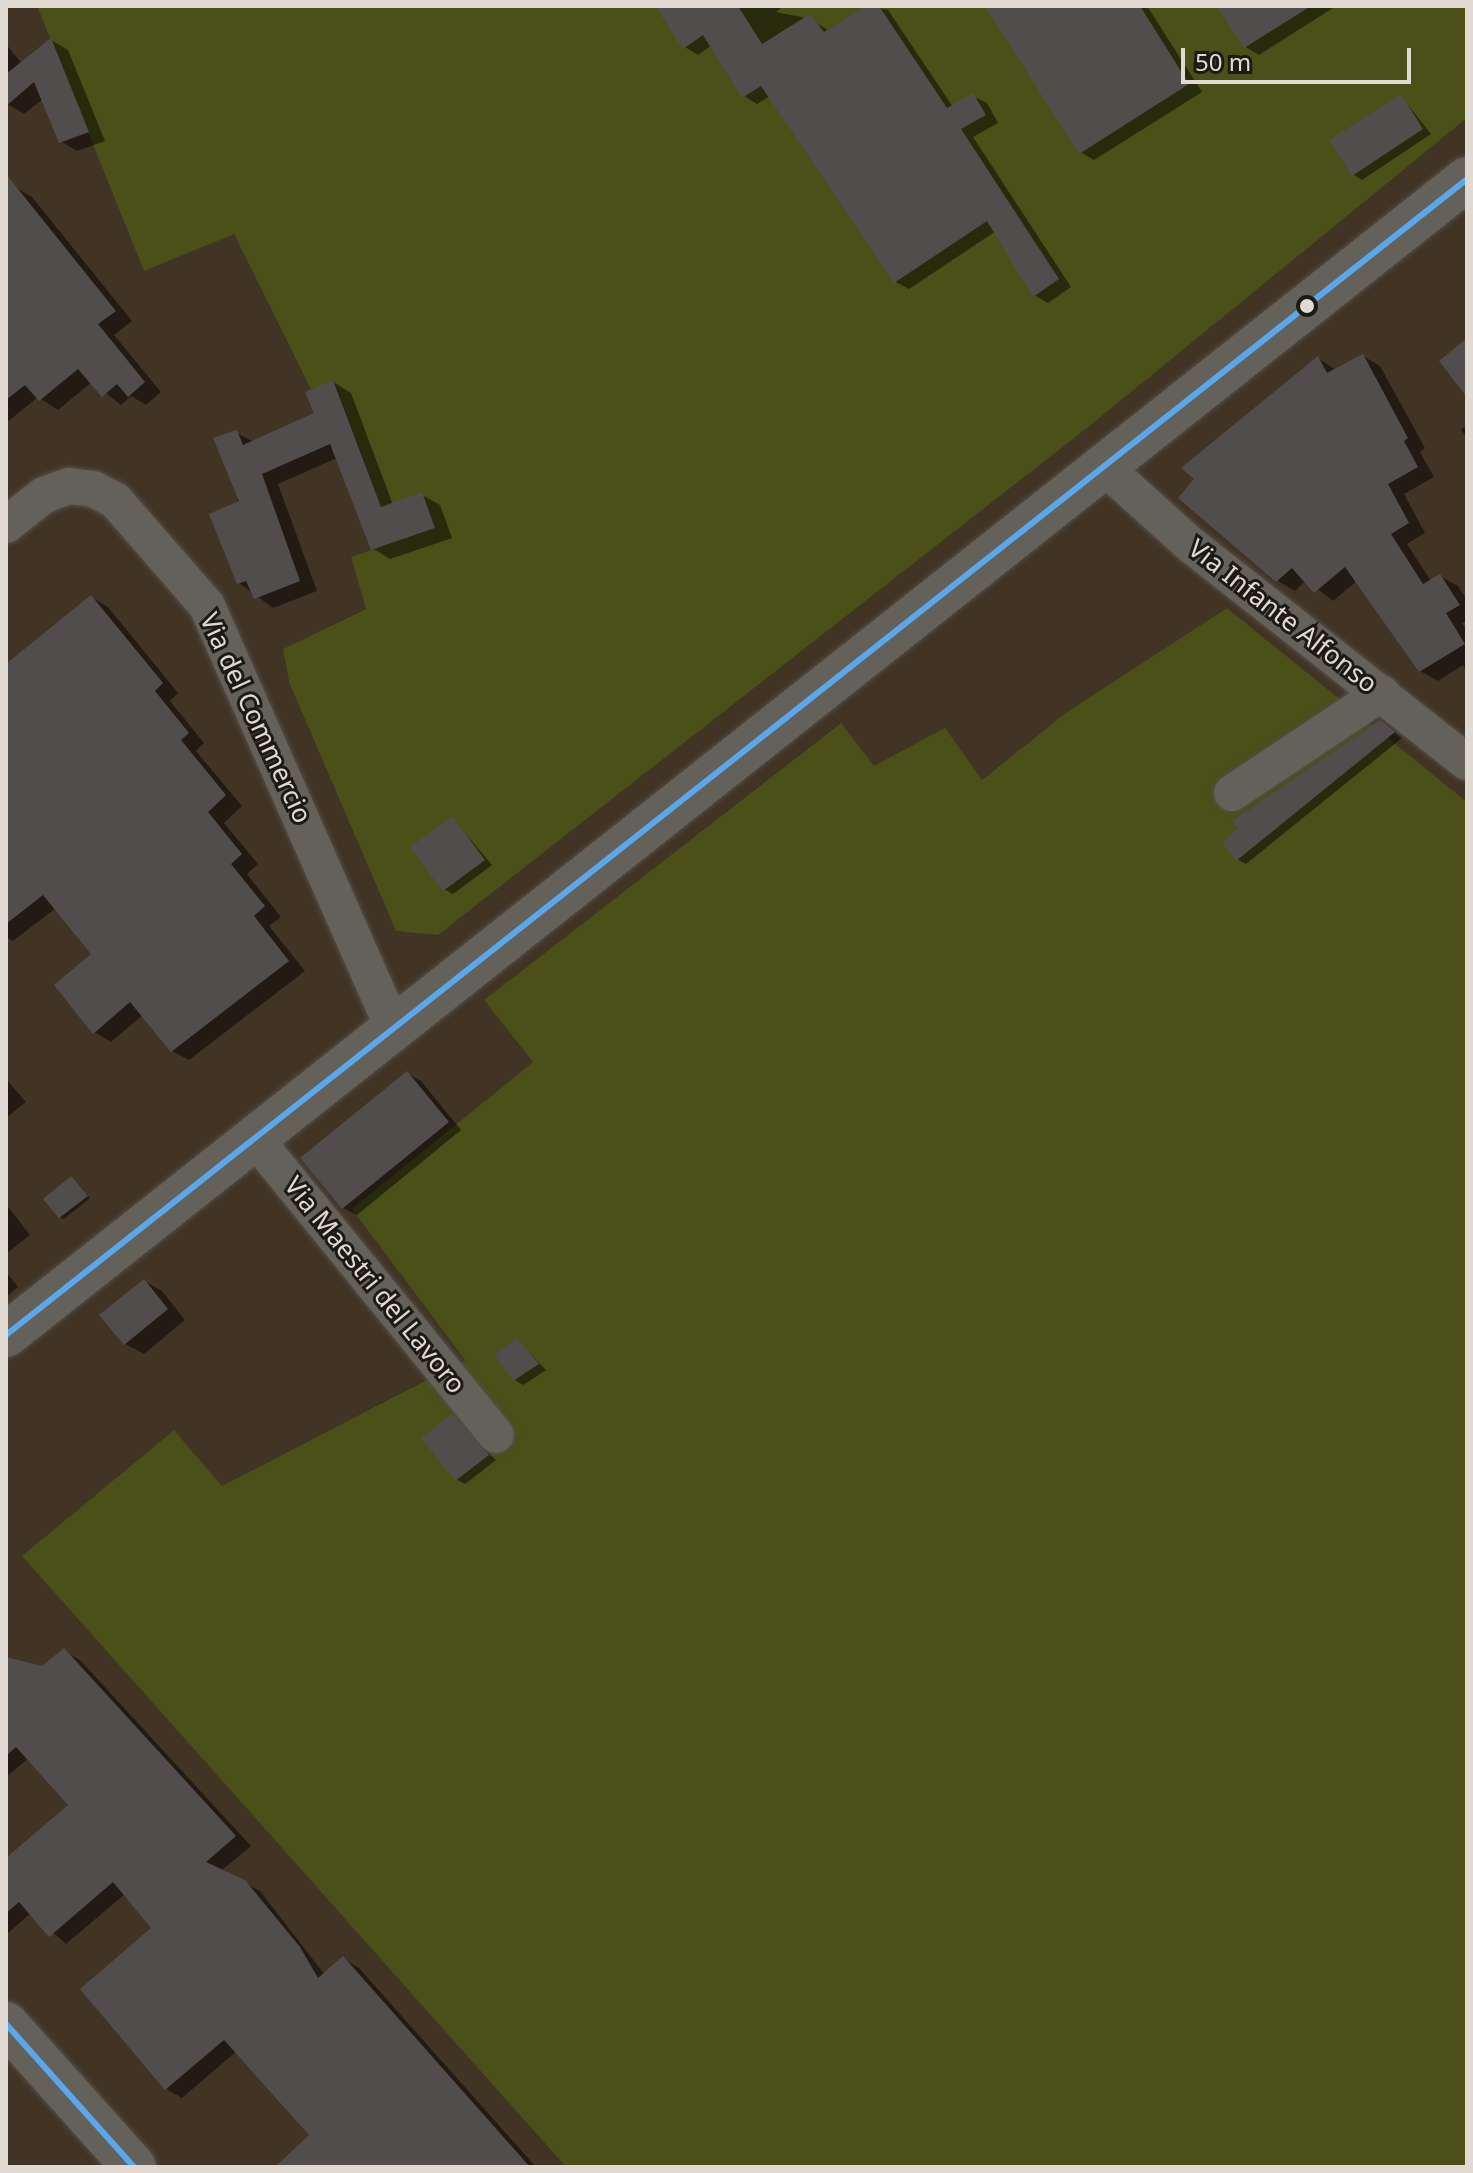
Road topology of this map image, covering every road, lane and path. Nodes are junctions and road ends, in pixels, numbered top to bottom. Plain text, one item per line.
1 (1467, 179) edge
2 (1102, 465) junction
3 (6, 525) edge
4 (1382, 693) junction
5 (1467, 762) edge
6 (1232, 793) dead end
7 (393, 1028) junction
8 (253, 1136) junction
9 (6, 1335) edge
10 (496, 1435) dead end
11 (6, 2024) edge
12 (134, 2167) edge

1 - 2 main road
2 - 4 street, Via Infante Alfonso
2 - 7 main road
3 - 7 street, Via del Commercio
4 - 5 street, Via Infante Alfonso
4 - 6 street
7 - 8 main road
8 - 9 main road
8 - 10 street, Via Maestri del Lavoro
11 - 12 main road

